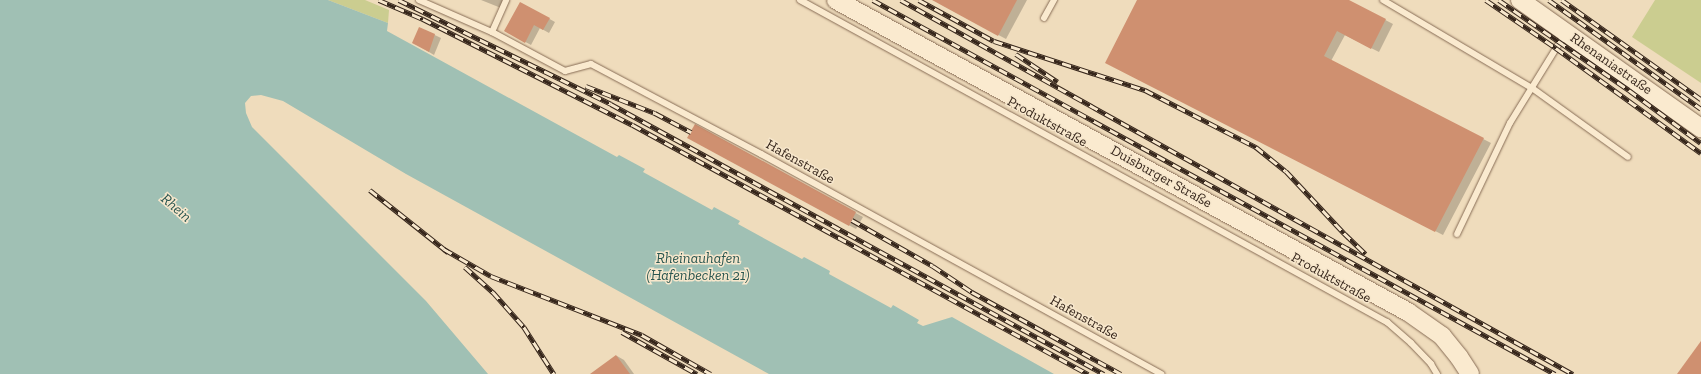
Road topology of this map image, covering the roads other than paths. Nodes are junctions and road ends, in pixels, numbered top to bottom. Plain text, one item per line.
1 (419, 0) edge
2 (506, 0) edge
3 (800, 0) edge
4 (836, 0) edge
5 (1054, 0) edge
6 (1383, 0) edge
7 (1520, 0) edge
8 (429, 2) edge
9 (1044, 18) dead end
10 (492, 32) junction
11 (1566, 32) junction
12 (1532, 88) junction
13 (1701, 128) edge
14 (1628, 157) dead end
15 (1457, 234) dead end
16 (1162, 374) edge
17 (1437, 374) edge
18 (1470, 374) edge

1 - 8 lane, Hafenstraße
2 - 10 lane
3 - 17 lane, Produktstraße
4 - 18 street, Duisburger Straße
5 - 9 lane
6 - 12 lane
7 - 11 street, Rhenaniastraße
8 - 10 lane, Hafenstraße
10 - 16 lane, Hafenstraße
11 - 12 lane
11 - 13 street, Rhenaniastraße
12 - 14 lane
12 - 15 lane

